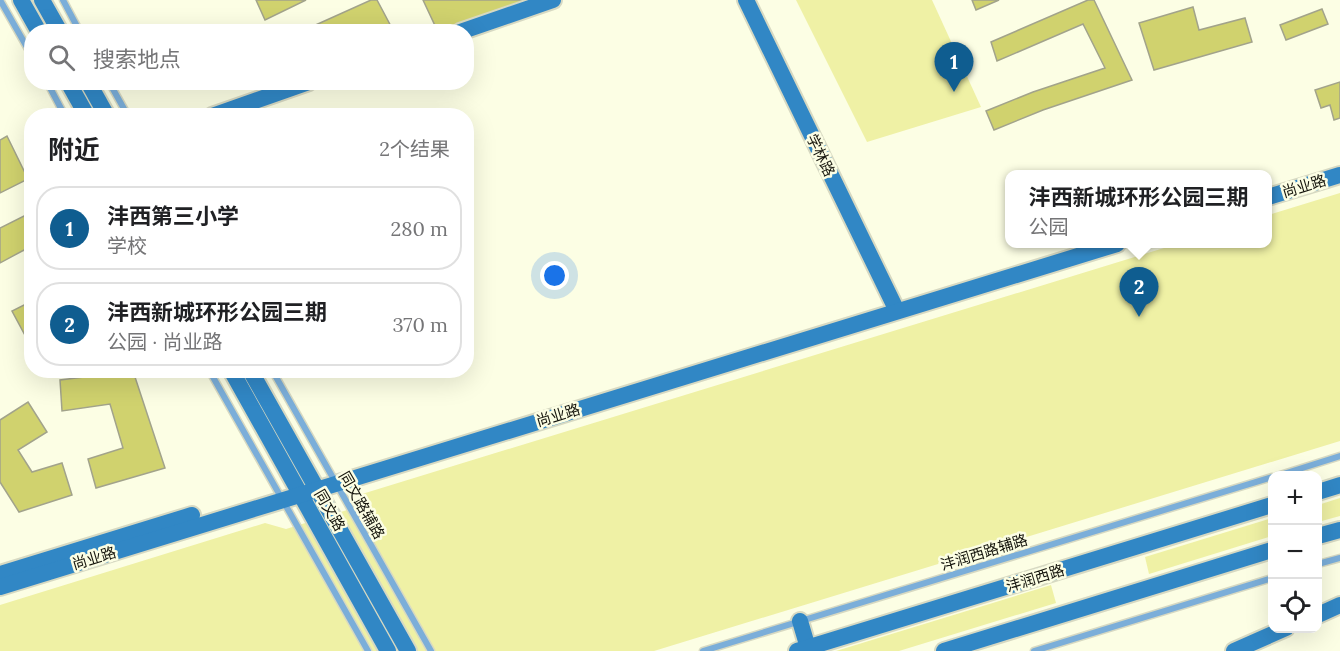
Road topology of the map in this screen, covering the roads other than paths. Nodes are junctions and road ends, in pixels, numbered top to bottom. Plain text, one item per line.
1 (0, 0) edge
2 (21, 0) edge
3 (42, 0) edge
4 (63, 0) edge
5 (553, 0) edge
6 (746, 0) edge
7 (758, 0) edge
8 (34, 24) edge
9 (56, 24) edge
10 (76, 24) edge
11 (474, 27) edge
12 (24, 42) edge
13 (51, 90) edge
14 (72, 90) edge
15 (92, 90) edge
16 (113, 90) edge
17 (286, 90) edge
18 (61, 108) edge
19 (83, 108) edge
20 (103, 108) edge
21 (124, 108) edge
22 (235, 108) edge
23 (1340, 164) edge
24 (1340, 175) edge
25 (1272, 185) edge
26 (1272, 196) edge
27 (1064, 248) edge
28 (1099, 248) edge
29 (900, 304) junction
30 (213, 378) edge
31 (235, 378) edge
32 (255, 378) edge
33 (276, 378) edge
34 (1340, 456) edge
35 (1291, 471) edge
36 (332, 478) junction
37 (1268, 478) edge
38 (315, 484) junction
39 (1340, 485) edge
40 (297, 489) junction
41 (1322, 490) edge
42 (279, 495) junction
43 (1268, 507) edge
44 (1340, 530) edge
45 (1322, 535) edge
46 (1268, 551) edge
47 (1340, 558) edge
48 (1322, 563) edge
49 (0, 574) edge
50 (1269, 579) edge
51 (0, 586) edge
52 (1340, 605) edge
53 (1322, 613) edge
54 (800, 621) junction
55 (1275, 633) edge
56 (803, 649) edge
57 (368, 651) edge
58 (388, 651) edge
59 (408, 651) edge
60 (431, 651) edge
61 (703, 651) edge
62 (944, 651) edge
63 (1034, 651) edge
64 (1234, 651) edge

1 - 12 lane
2 - 8 street
3 - 9 street
4 - 10 lane
5 - 11 street
6 - 29 street, 学林路
7 - 29 street, 学林路
13 - 18 lane
14 - 19 street
15 - 20 street
16 - 21 lane
17 - 22 street
23 - 25 street, 尚业路
24 - 26 street, 尚业路
27 - 29 street, 尚业路
28 - 29 street, 尚业路
29 - 36 street, 尚业路
30 - 42 lane
31 - 40 street, 同文路
32 - 38 street, 同文路
33 - 36 lane, 同文路辅路
34 - 35 lane, 沣润西路辅路
36 - 38 street, 尚业路
36 - 60 lane, 同文路辅路
37 - 54 lane, 沣润西路辅路
38 - 40 street, 尚业路
38 - 59 street, 同文路
39 - 41 street
40 - 42 street, 尚业路
40 - 58 street, 同文路
42 - 49 street, 尚业路
42 - 51 street, 尚业路
42 - 57 lane
43 - 56 street, 沣润西路
44 - 45 street
46 - 62 street
47 - 48 lane
50 - 63 lane
52 - 53 street
54 - 56 street
54 - 61 lane, 沣润西路辅路
55 - 64 street

